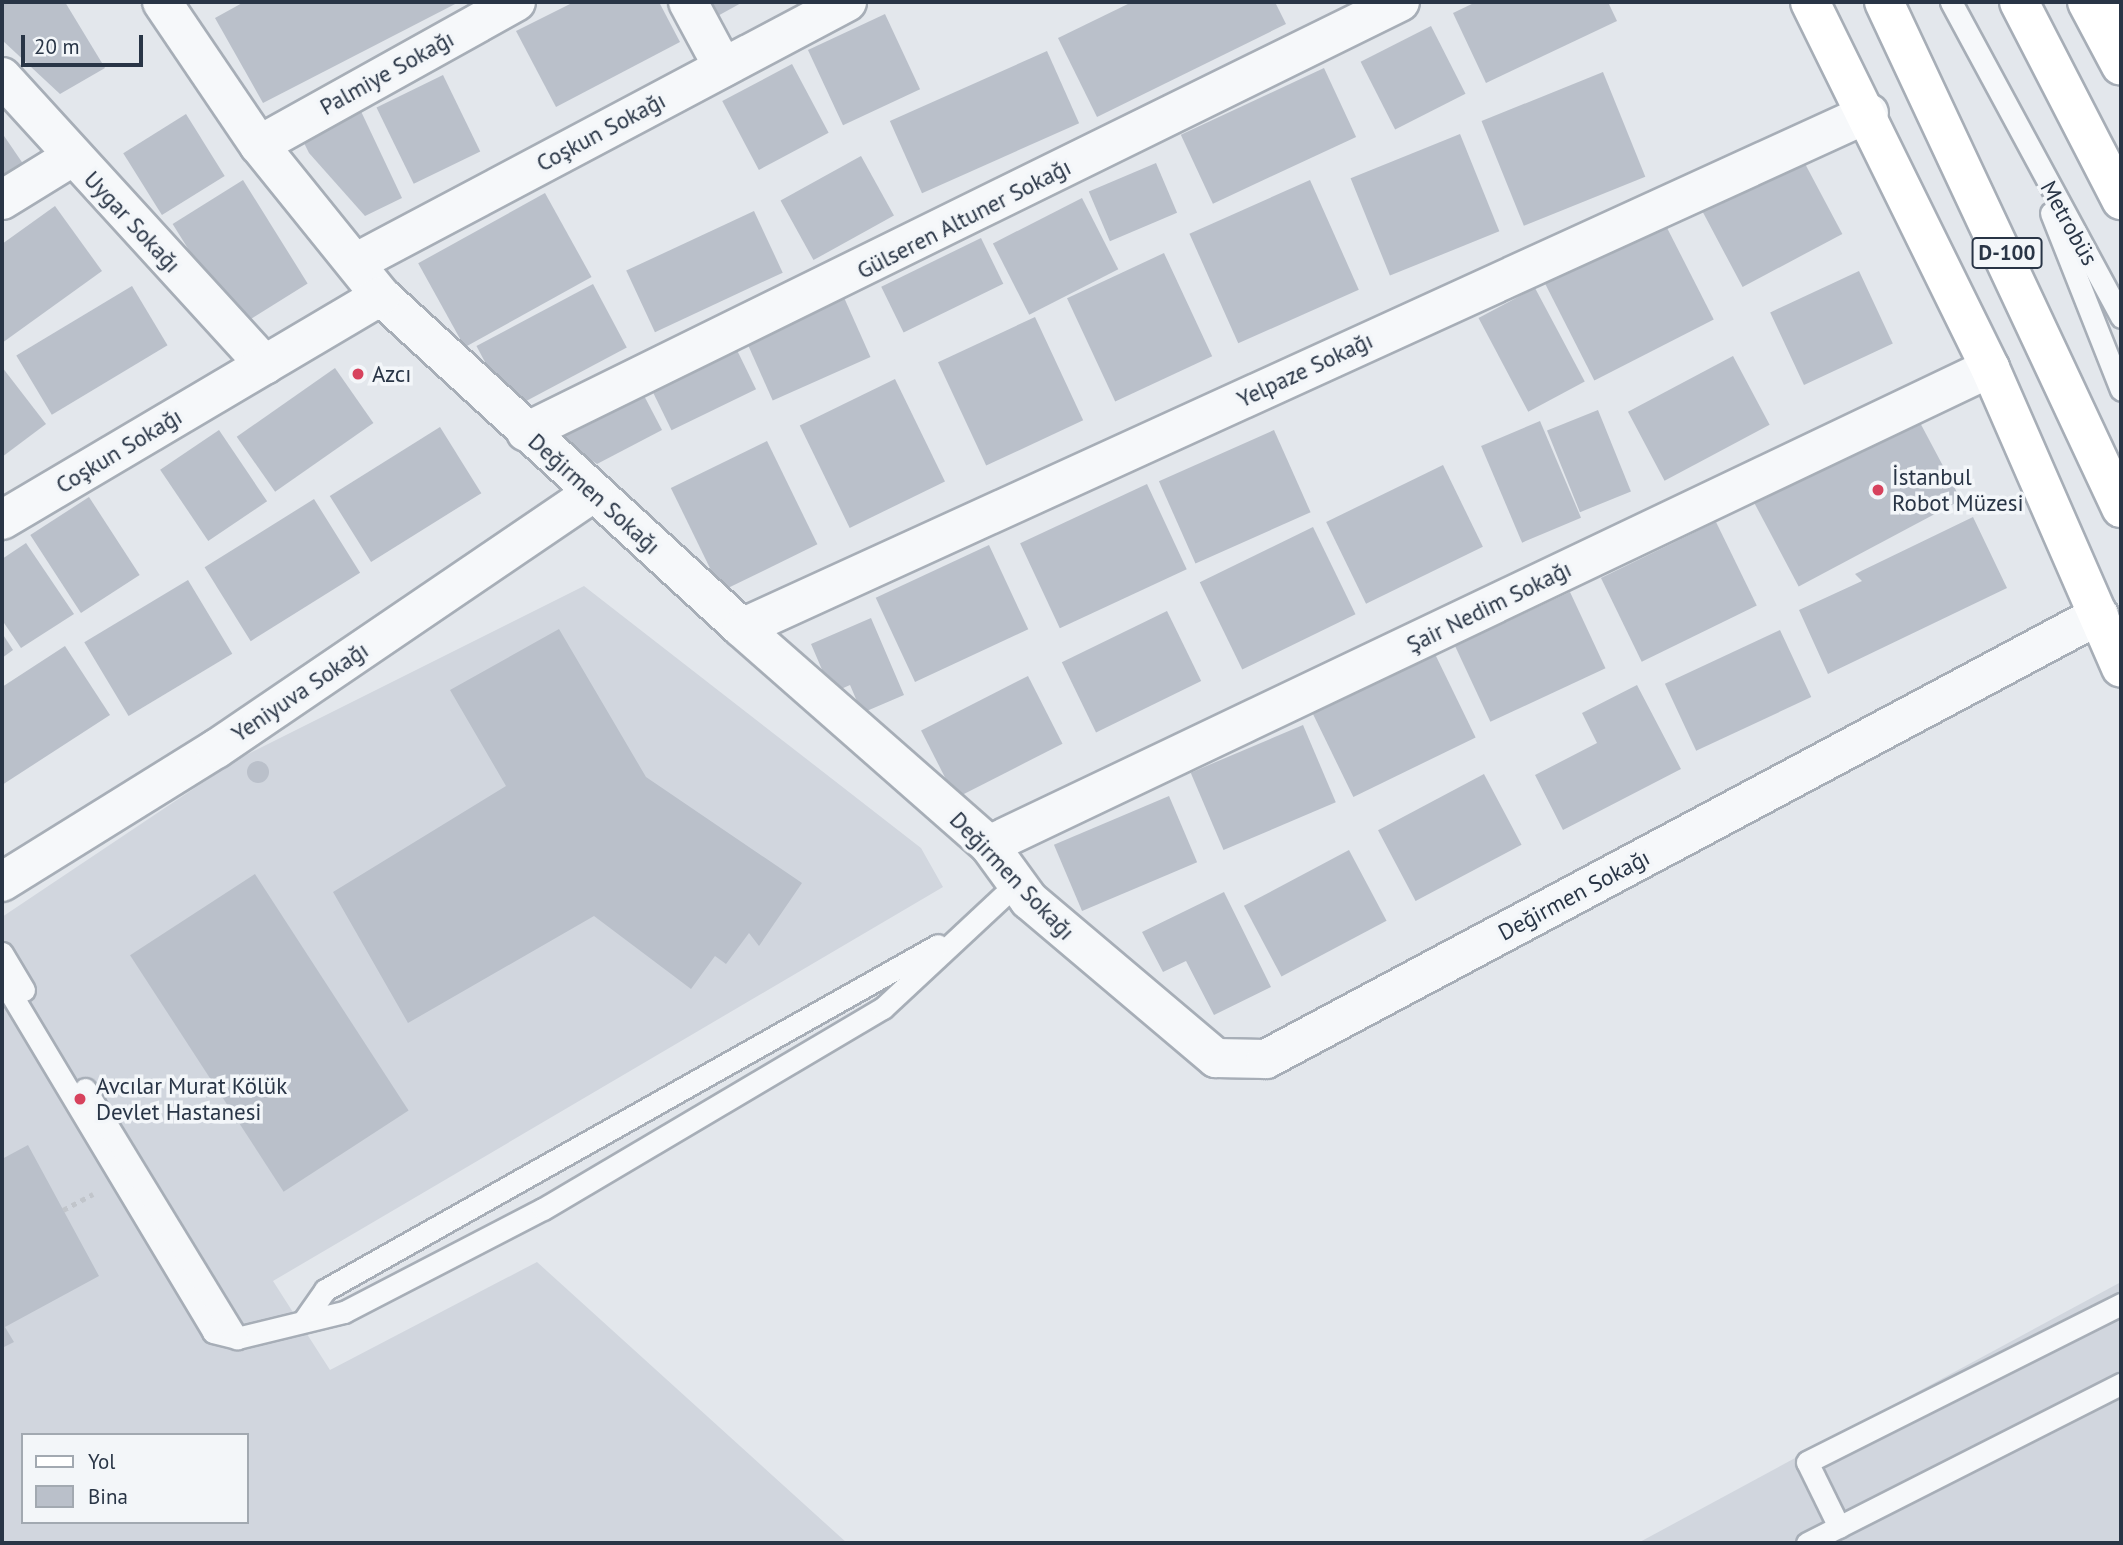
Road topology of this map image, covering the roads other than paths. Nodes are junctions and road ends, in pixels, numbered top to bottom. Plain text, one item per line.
1 (516, 2) edge
2 (688, 2) edge
3 (847, 2) edge
4 (1400, 2) edge
5 (1810, 2) edge
6 (1884, 2) edge
7 (1951, 2) edge
8 (2019, 2) edge
9 (2087, 2) edge
10 (2116, 2) edge
11 (173, 5) edge
12 (2121, 14) edge
13 (2121, 66) edge
14 (723, 67) junction
15 (2, 77) edge
16 (1869, 113) junction
17 (2017, 130) junction
18 (259, 145) junction
19 (72, 158) junction
20 (2, 200) edge
21 (2121, 200) edge
22 (355, 263) junction
23 (382, 296) junction
24 (2121, 317) edge
25 (265, 365) junction
26 (1990, 368) junction
27 (2121, 390) edge
28 (526, 432) junction
29 (593, 493) junction
30 (2121, 508) edge
31 (2, 520) edge
32 (2099, 615) junction
33 (742, 628) junction
34 (2121, 668) edge
35 (989, 845) junction
36 (2, 882) edge
37 (1017, 883) junction
38 (969, 927) junction
39 (2, 953) edge
40 (2, 979) edge
41 (2121, 1304) edge
42 (304, 1320) junction
43 (237, 1338) junction
44 (2121, 1384) edge
45 (1839, 1527) junction
46 (1807, 1543) edge

1 - 18 street, Palmiye Sokağı
2 - 14 street
3 - 14 street, Coşkun Sokağı
4 - 28 street, Gülseren Altuner Sokağı
5 - 16 main road
6 - 30 main road, D-100
7 - 17 lane, Metrobüs
8 - 21 main road
9 - 13 main road
10 - 12 main road
11 - 18 street, Değirmen Sokağı
14 - 22 street, Coşkun Sokağı
15 - 19 street, Uygar Sokağı
16 - 26 main road
16 - 33 street, Yelpaze Sokağı
17 - 24 lane, Metrobüs
17 - 27 lane, Metrobüs
18 - 22 street, Değirmen Sokağı
19 - 20 street
19 - 25 street, Uygar Sokağı
22 - 23 street, Değirmen Sokağı
23 - 25 street, Coşkun Sokağı
23 - 28 street, Değirmen Sokağı
25 - 31 street, Coşkun Sokağı
26 - 32 main road
26 - 35 street, Şair Nedim Sokağı
28 - 29 street, Değirmen Sokağı
29 - 33 street, Değirmen Sokağı
29 - 36 street, Yeniyuva Sokağı
32 - 34 main road
32 - 37 street, Değirmen Sokağı
33 - 35 street, Değirmen Sokağı
35 - 37 street, Değirmen Sokağı
37 - 38 lane
38 - 42 lane
38 - 42 lane
39 - 43 lane
40 - 43 lane
41 - 45 lane
42 - 43 lane
44 - 45 lane
45 - 46 lane

